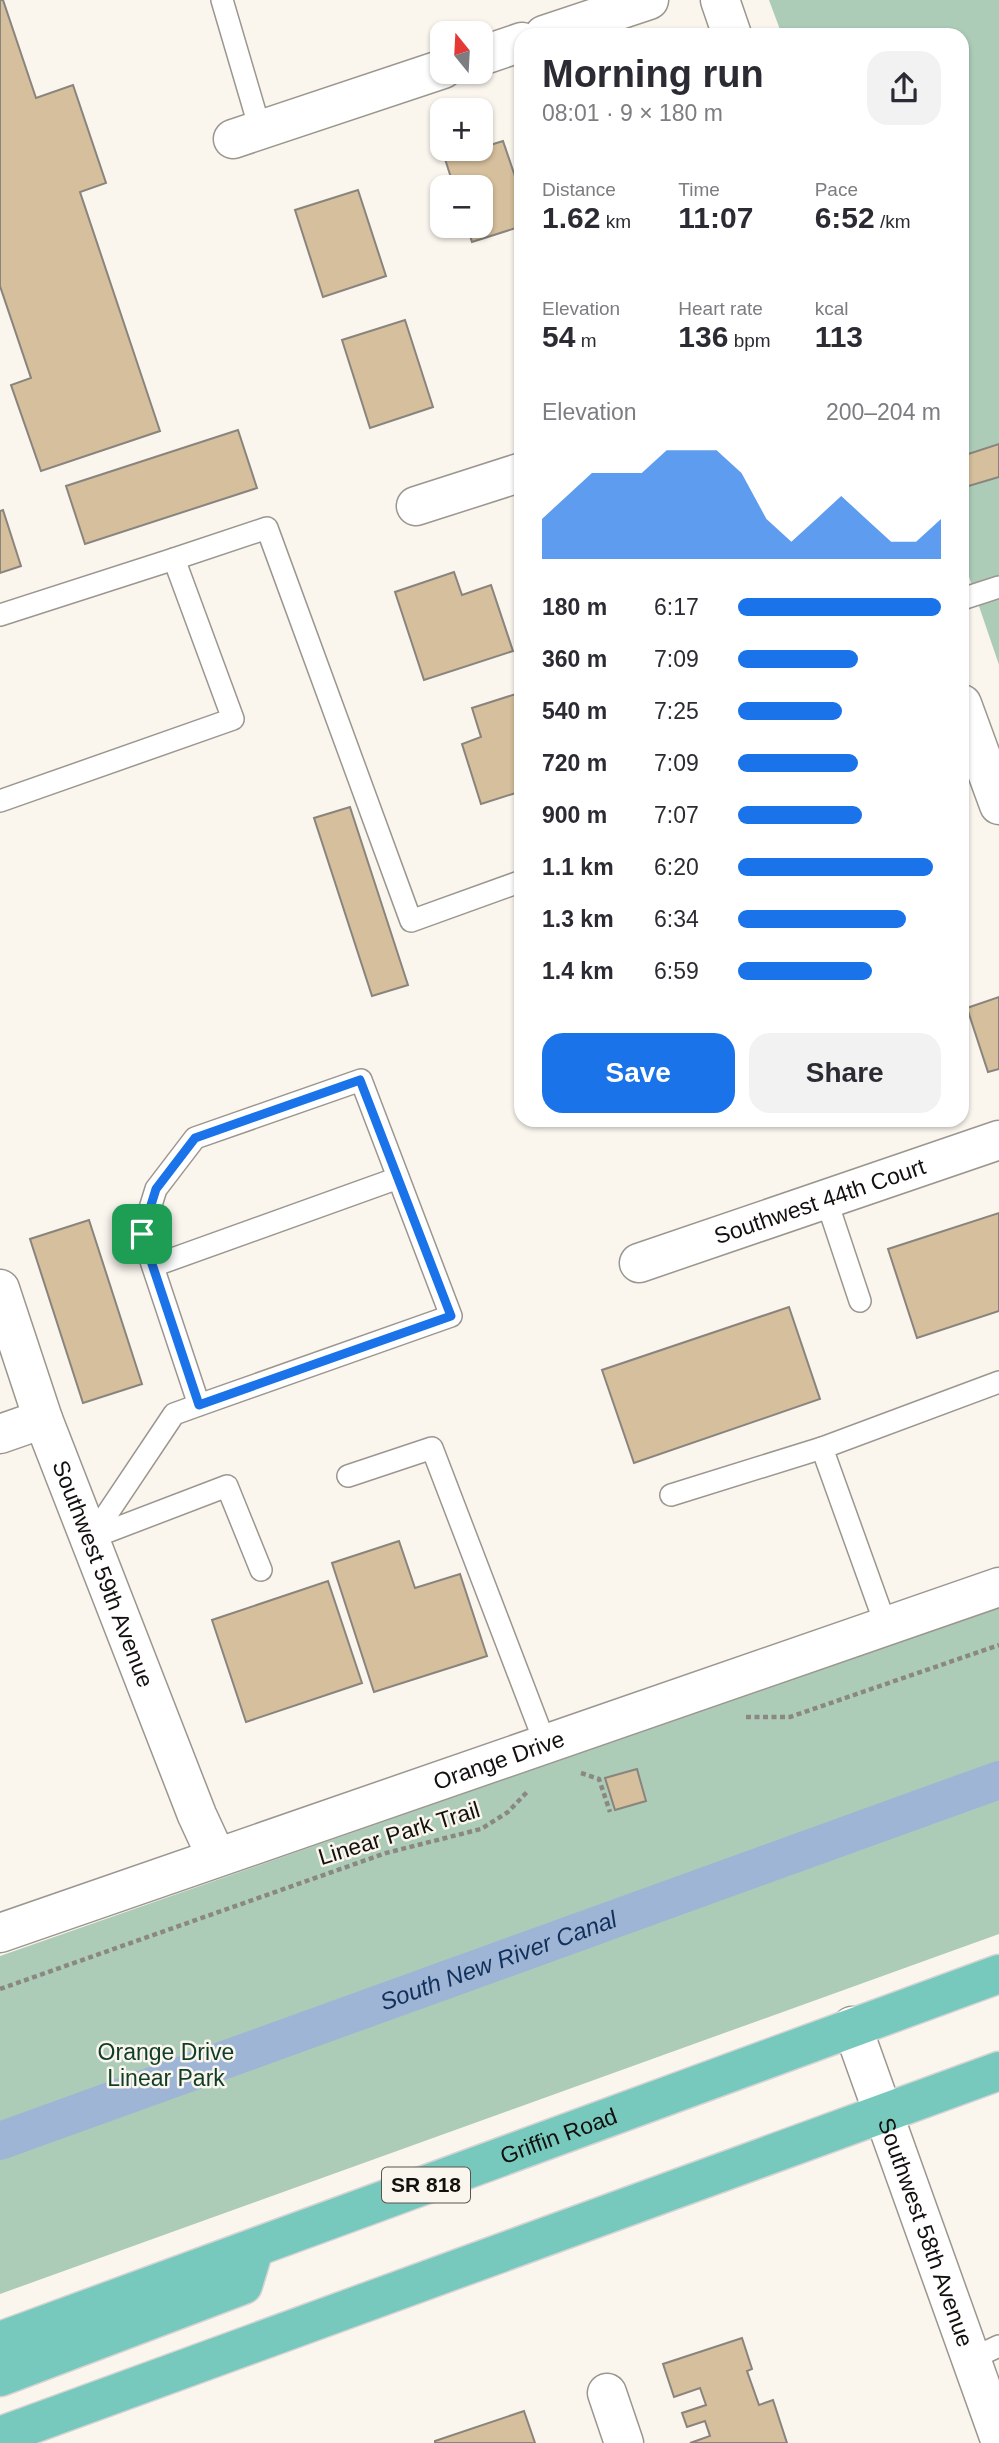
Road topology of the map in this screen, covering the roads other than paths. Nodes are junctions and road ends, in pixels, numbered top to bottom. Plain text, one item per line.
1 (222, 0) edge
2 (649, 0) edge
3 (720, 0) edge
4 (565, 28) edge
5 (730, 28) edge
6 (514, 45) edge
7 (494, 52) edge
8 (430, 73) edge
9 (247, 134) joint
10 (514, 475) edge
11 (416, 506) dead end
12 (174, 559) junction
13 (999, 587) edge
14 (969, 597) edge
15 (0, 615) edge
16 (969, 727) edge
17 (0, 801) edge
18 (999, 805) edge
19 (514, 884) edge
20 (999, 1140) edge
21 (398, 1178) junction
22 (826, 1199) junction
23 (639, 1263) dead end
24 (153, 1266) junction
25 (0, 1289) edge
26 (860, 1301) dead end
27 (999, 1382) edge
28 (199, 1405) junction
29 (43, 1419) junction
30 (0, 1434) edge
31 (822, 1448) junction
32 (348, 1476) dead end
33 (671, 1495) dead end
34 (91, 1538) junction
35 (261, 1570) dead end
36 (999, 1587) edge
37 (886, 1626) junction
38 (557, 1756) junction
39 (216, 1856) junction
40 (0, 1933) edge
41 (999, 1974) edge
42 (852, 2026) junction
43 (999, 2071) edge
44 (883, 2112) junction
45 (254, 2249) junction
46 (0, 2341) edge
47 (985, 2352) edge
48 (0, 2377) edge
49 (607, 2393) dead end
50 (0, 2436) edge
51 (999, 2437) edge
52 (624, 2443) edge

1 - 9 lane
2 - 4 street
3 - 5 street
6 - 7 street
8 - 9 street
10 - 11 street
12 - 15 lane
12 - 17 lane
12 - 19 lane
13 - 14 lane
16 - 18 street
20 - 22 street, Southwest 44th Court
21 - 24 lane
21 - 24 lane
21 - 28 lane
22 - 23 street, Southwest 44th Court
22 - 26 lane
24 - 28 lane
25 - 29 street, Southwest 59th Avenue
27 - 31 lane
28 - 34 lane
29 - 30 street
29 - 34 street, Southwest 59th Avenue
31 - 33 lane
31 - 37 lane
32 - 38 lane
34 - 35 lane
34 - 39 street, Southwest 59th Avenue
36 - 37 street, Orange Drive
37 - 38 street, Orange Drive
38 - 39 street, Orange Drive
39 - 40 street, Orange Drive
41 - 42 main road, Griffin Road / SR 818
42 - 44 street, Southwest 58th Avenue
42 - 45 main road, Griffin Road / SR 818
43 - 44 main road
44 - 47 street, Southwest 58th Avenue
44 - 50 main road
45 - 46 main road, Griffin Road / SR 818
45 - 48 main road
47 - 51 street, Southwest 58th Avenue
49 - 52 street

